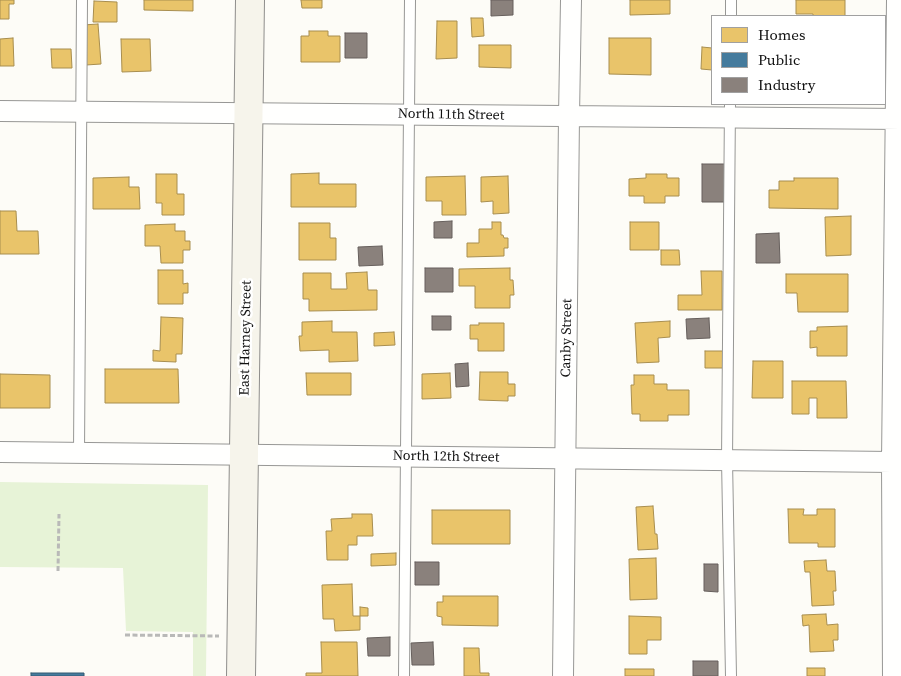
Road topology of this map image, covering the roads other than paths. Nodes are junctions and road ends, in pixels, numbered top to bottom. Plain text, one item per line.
1 (82, 0) edge
2 (250, 0) edge
3 (410, 0) edge
4 (571, 0) edge
5 (731, 0) edge
6 (897, 0) edge
7 (731, 15) edge
8 (0, 111) edge
9 (81, 111) junction
10 (730, 111) edge
11 (248, 113) junction
12 (409, 114) junction
13 (569, 116) junction
14 (898, 119) edge
15 (0, 452) edge
16 (79, 453) junction
17 (244, 455) junction
18 (406, 456) junction
19 (565, 458) junction
20 (727, 460) junction
21 (892, 462) junction
22 (241, 676) edge
23 (404, 676) edge
24 (563, 676) edge
25 (731, 676) edge
26 (893, 676) edge

1 - 9 lane
2 - 11 main road, East Harney Street
3 - 12 lane
4 - 13 street, Canby Street
5 - 7 lane
6 - 14 street
8 - 9 street, North 11th Street
9 - 11 street, North 11th Street
9 - 16 lane
10 - 13 street, North 11th Street
10 - 14 street, North 11th Street
10 - 20 lane
11 - 12 street, North 11th Street
11 - 17 main road, East Harney Street
12 - 13 street, North 11th Street
12 - 18 lane
13 - 19 street, Canby Street
14 - 21 street
15 - 16 street, North 12th Street
16 - 17 street, North 12th Street
17 - 18 street, North 12th Street
17 - 22 main road, East Harney Street
18 - 19 street, North 12th Street
18 - 23 lane
19 - 20 street, North 12th Street
19 - 24 street, Canby Street
20 - 21 street, North 12th Street
20 - 25 lane
21 - 26 street

